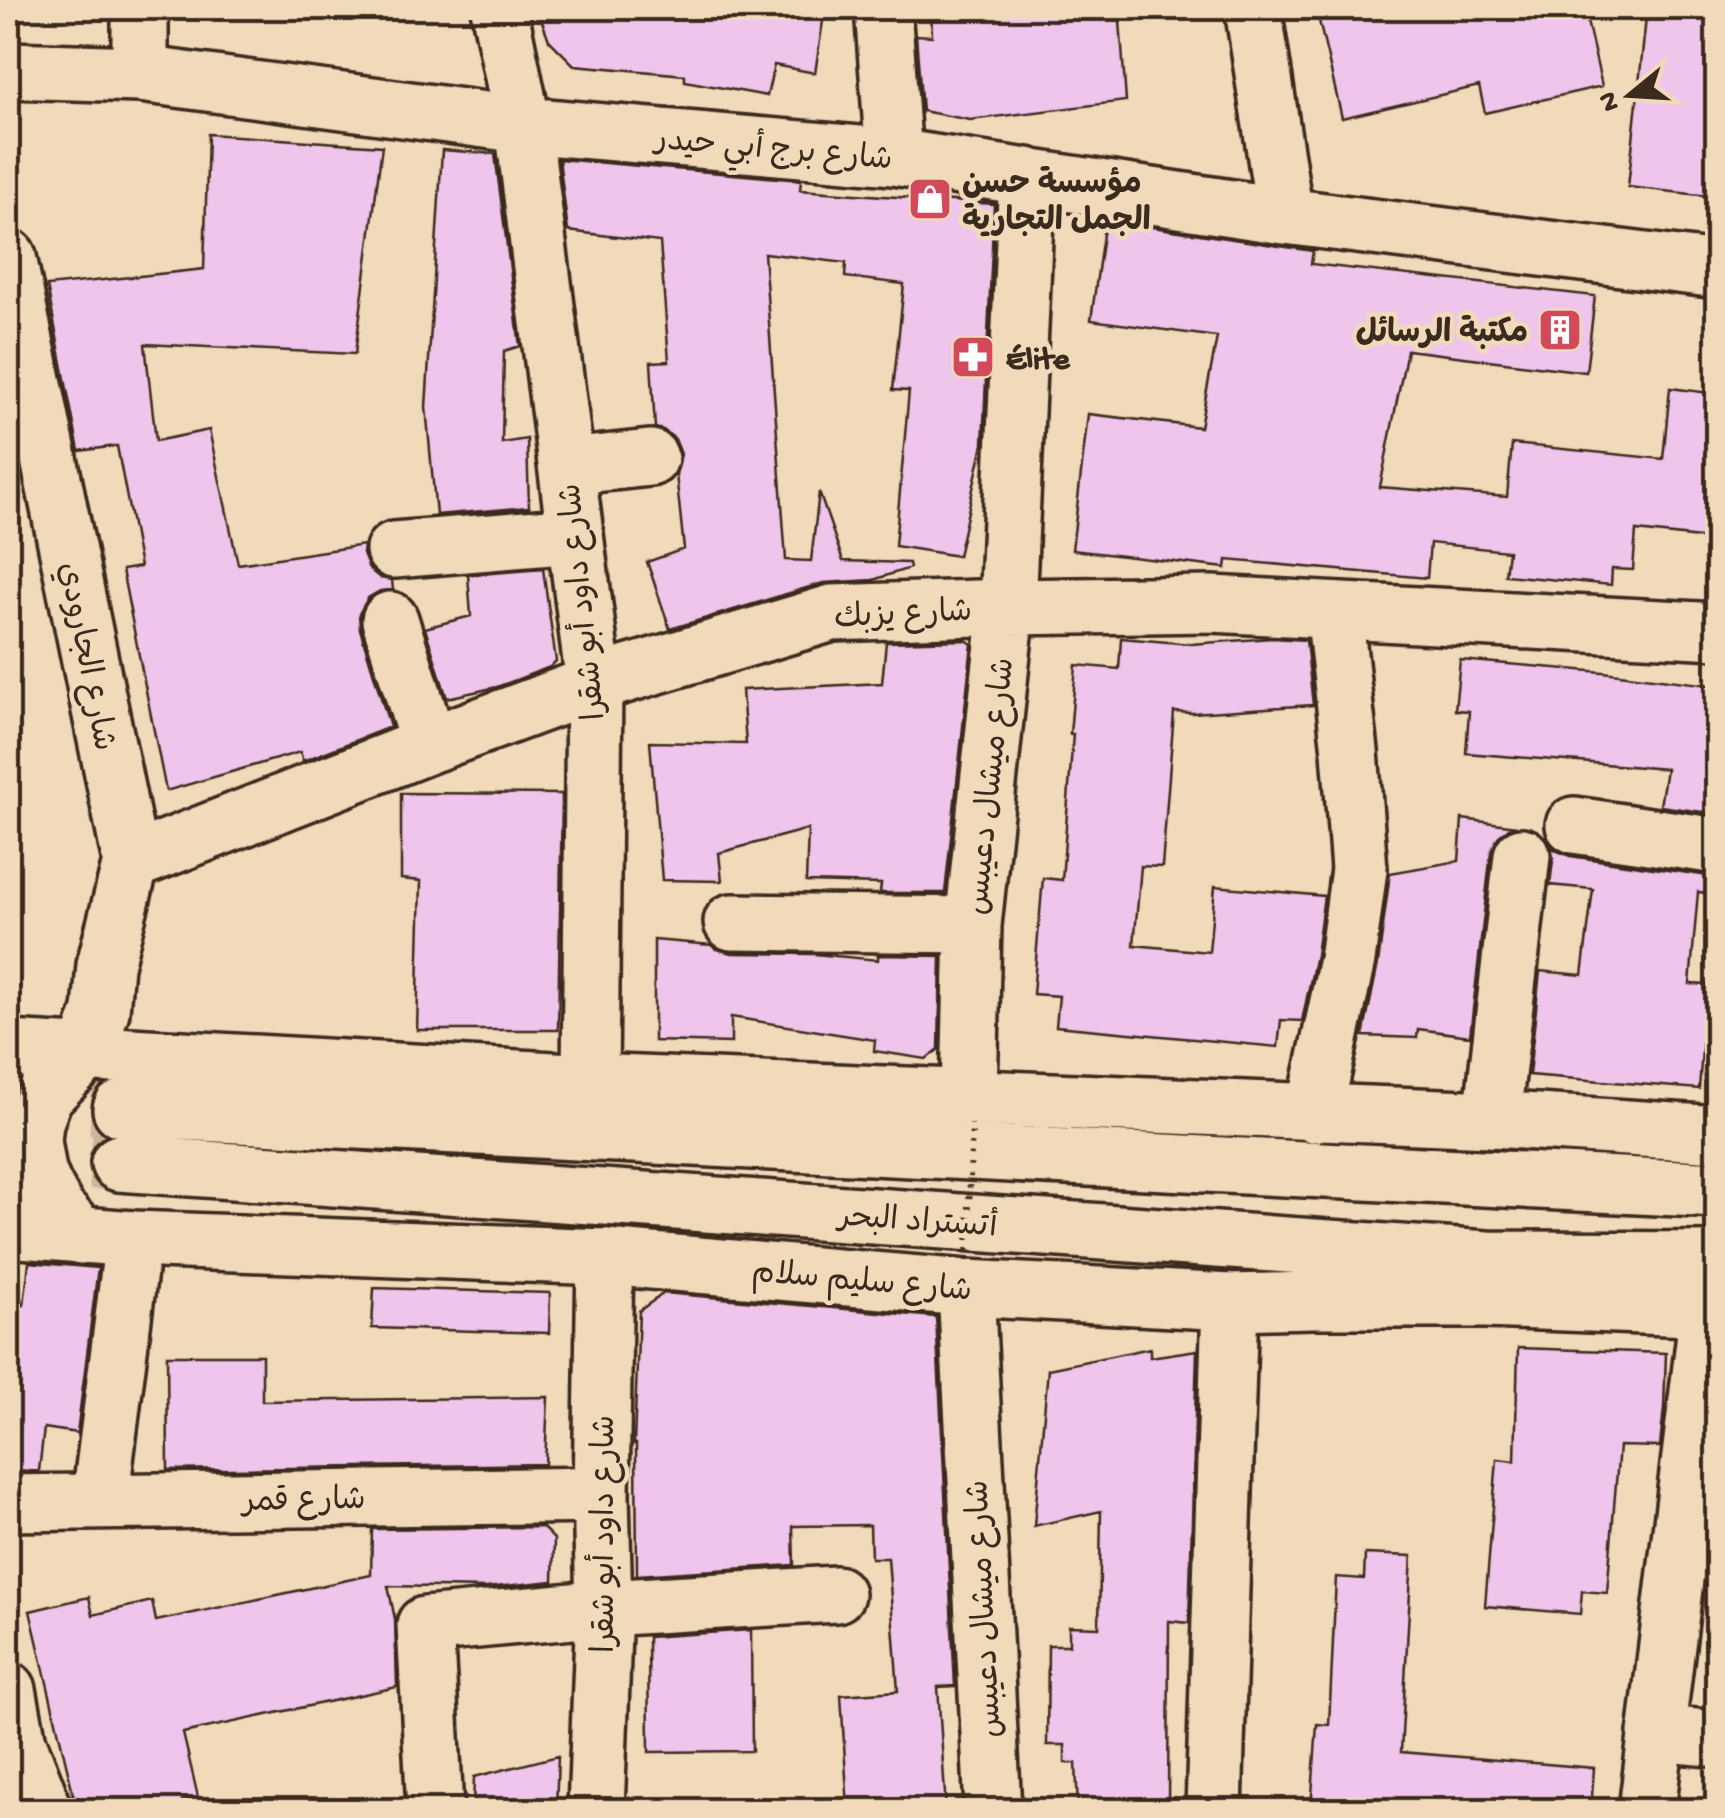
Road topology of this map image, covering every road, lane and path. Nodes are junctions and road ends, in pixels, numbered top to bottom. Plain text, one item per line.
1 (140, 8) edge
2 (499, 8) edge
3 (883, 8) edge
4 (1253, 8) edge
5 (8, 70) edge
6 (140, 74) junction
7 (523, 125) junction
8 (894, 157) junction
9 (1027, 176) junction
10 (1286, 216) junction
11 (8, 256) edge
12 (1718, 270) edge
13 (650, 458) dead end
14 (567, 466) junction
15 (575, 535) junction
16 (394, 550) dead end
17 (1007, 606) junction
18 (1334, 610) junction
19 (390, 620) dead end
20 (1718, 631) edge
21 (594, 684) junction
22 (428, 745) junction
23 (1574, 825) dead end
24 (1718, 846) edge
25 (1522, 856) dead end
26 (130, 862) junction
27 (732, 922) dead end
28 (972, 925) junction
29 (8, 1049) edge
30 (86, 1054) junction
31 (590, 1082) junction
32 (122, 1109) tunnel mouth
33 (970, 1110) junction
34 (1314, 1114) junction
35 (1492, 1119) junction
36 (1718, 1134) edge
37 (119, 1163) tunnel mouth
38 (1718, 1190) edge
39 (8, 1229) edge
40 (107, 1237) junction
41 (604, 1258) junction
42 (967, 1275) junction
43 (1486, 1279) junction
44 (1714, 1292) edge
45 (1230, 1302) junction
46 (602, 1494) junction
47 (100, 1500) junction
48 (8, 1503) edge
49 (836, 1594) dead end
50 (604, 1608) junction
51 (1693, 1628) edge
52 (8, 1690) edge
53 (1656, 1733) junction
54 (1718, 1738) edge
55 (44, 1810) edge
56 (435, 1810) edge
57 (596, 1810) edge
58 (993, 1810) edge
59 (1214, 1810) edge
60 (1647, 1810) edge

1 - 6 main road
2 - 7 main road, شارع داود أبو شقرا
3 - 8 main road
4 - 10 main road
5 - 6 main road, شارع برج أبي حيدر
6 - 7 main road, شارع برج أبي حيدر
7 - 8 main road, شارع برج أبي حيدر
7 - 14 main road, شارع داود أبو شقرا
8 - 9 main road, شارع برج أبي حيدر
9 - 10 main road, شارع برج أبي حيدر
9 - 17 main road, شارع ميشال دعيبس
10 - 12 main road, شارع برج أبي حيدر
11 - 26 main road, شارع الجارودي
13 - 14 main road
14 - 15 main road, شارع داود أبو شقرا
15 - 16 main road
15 - 21 main road, شارع داود أبو شقرا
17 - 18 main road, شارع يزبك
17 - 21 main road, شارع يزبك
17 - 28 main road, شارع ميشال دعيبس
18 - 20 main road, شارع يزبك
18 - 34 main road
19 - 22 main road
21 - 22 main road, شارع يزبك
21 - 31 main road, شارع داود أبو شقرا
22 - 26 main road, شارع يزبك
23 - 24 main road
25 - 35 main road
26 - 30 main road, شارع الجارودي
27 - 28 main road
28 - 33 main road, شارع ميشال دعيبس
29 - 30 main road
30 - 31 main road
30 - 40 main road
31 - 33 main road
32 - 38 main road, أتستراد البحر
33 - 34 main road
33 - 42 path, bridge
34 - 35 main road
35 - 36 main road
37 - 43 main road, أتستراد البحر
39 - 40 main road, شارع سليم سلام
40 - 41 main road, شارع سليم سلام
40 - 47 main road
41 - 42 main road, شارع سليم سلام
41 - 46 main road, شارع داود أبو شقرا
42 - 45 main road, شارع سليم سلام
42 - 58 main road, شارع ميشال دعيبس
43 - 44 main road, أتستراد البحر
43 - 45 main road, شارع سليم سلام
44 - 51 main road
45 - 59 main road
46 - 47 main road, شارع قمر
46 - 50 main road, شارع داود أبو شقرا
47 - 48 main road, شارع قمر
49 - 50 main road
50 - 56 main road
50 - 57 main road, شارع داود أبو شقرا
51 - 53 main road
52 - 55 main road
53 - 54 main road
53 - 60 main road

